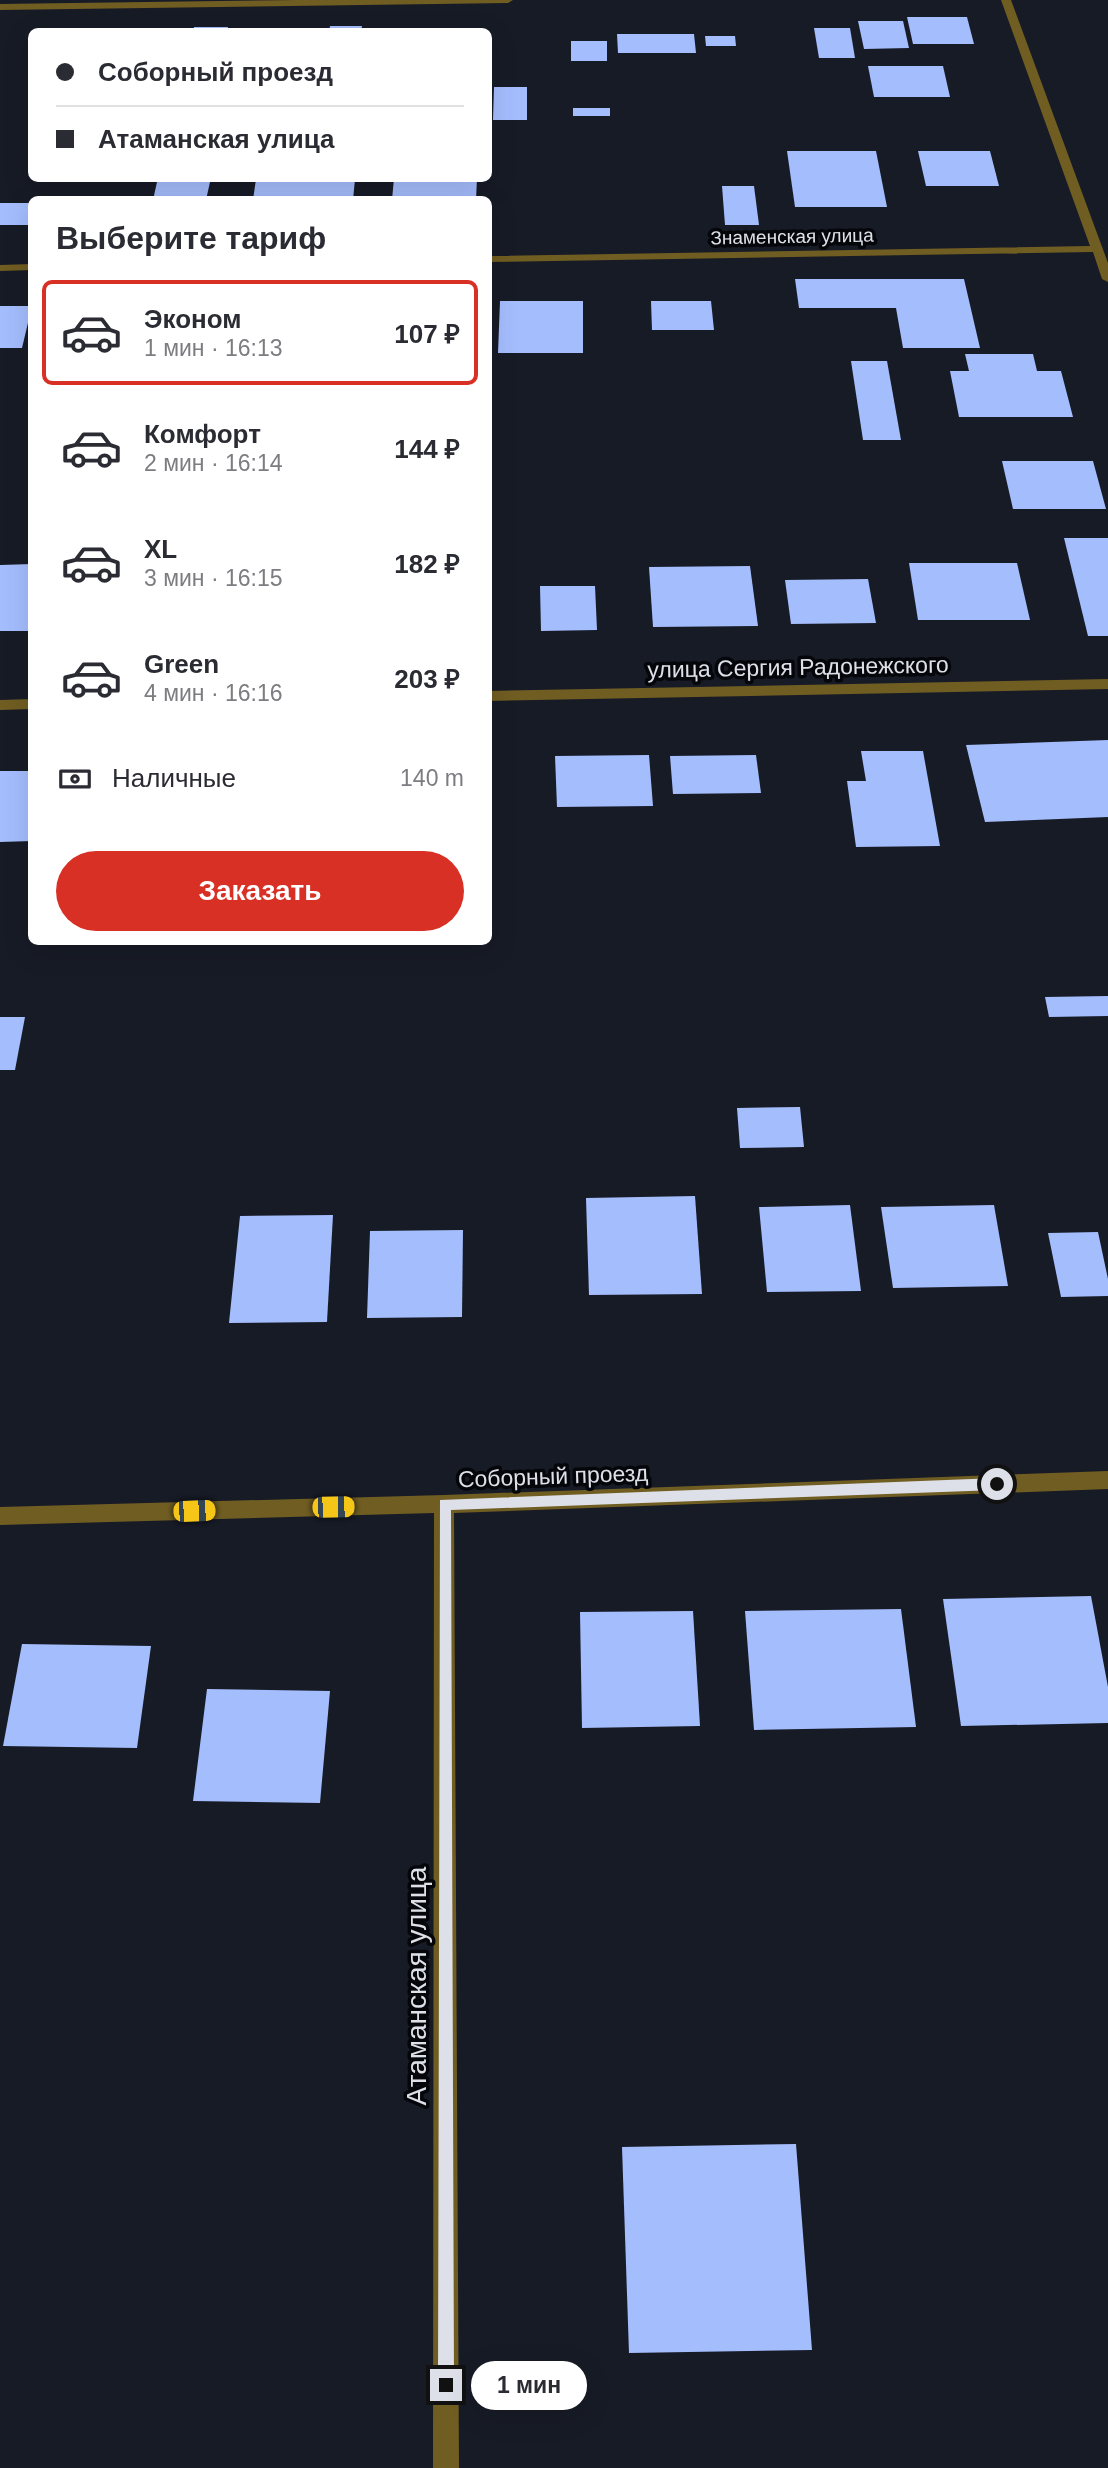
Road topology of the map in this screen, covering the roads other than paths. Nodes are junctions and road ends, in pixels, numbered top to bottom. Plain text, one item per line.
1 (508, 0) edge
2 (1006, 0) edge
3 (0, 7) edge
4 (1097, 248) junction
5 (492, 259) edge
6 (28, 267) edge
7 (0, 268) edge
8 (1108, 279) edge
9 (1108, 684) edge
10 (492, 695) edge
11 (28, 704) edge
12 (0, 705) edge
13 (1108, 1480) edge
14 (444, 1504) junction
15 (0, 1517) edge
16 (446, 2468) edge

1 - 3 street
2 - 4 street
4 - 5 street, Знаменская улица
4 - 8 street
6 - 7 street
9 - 10 street, улица Сергия Радонежского
11 - 12 street
13 - 14 street, Соборный проезд
14 - 15 street, Соборный проезд
14 - 16 street, Атаманская улица

